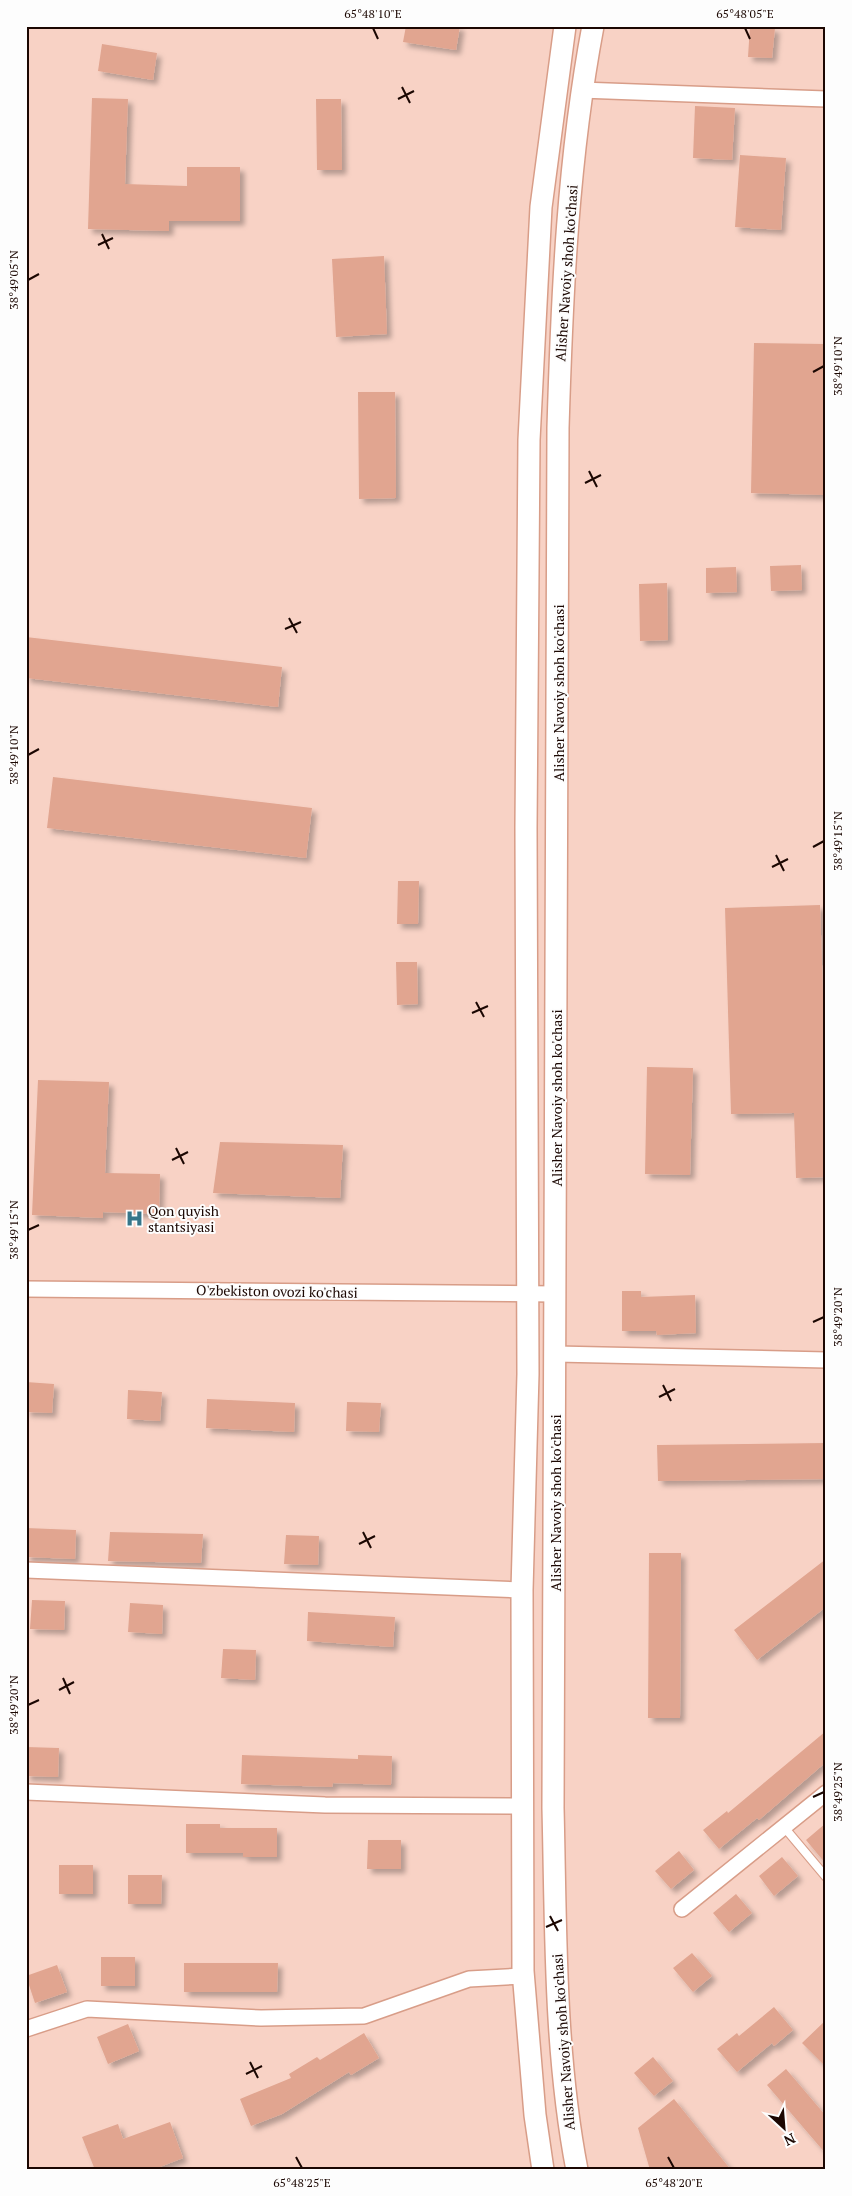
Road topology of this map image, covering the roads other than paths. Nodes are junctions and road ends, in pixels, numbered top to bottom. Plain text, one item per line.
1 (565, 26) edge
2 (593, 26) edge
3 (581, 90) junction
4 (826, 100) edge
5 (26, 1289) edge
6 (528, 1294) junction
7 (556, 1294) junction
8 (528, 1354) junction
9 (556, 1354) junction
10 (826, 1360) edge
11 (26, 1570) edge
12 (522, 1590) junction
13 (26, 1792) edge
14 (826, 1793) edge
15 (522, 1806) junction
16 (784, 1827) junction
17 (826, 1877) edge
18 (682, 1909) dead end
19 (524, 1976) junction
20 (26, 2028) edge
21 (543, 2170) edge
22 (576, 2170) edge

1 - 6 main road, Alisher Navoiy shoh ko'chasi
2 - 3 main road, Alisher Navoiy shoh ko'chasi
3 - 4 street
3 - 7 main road, Alisher Navoiy shoh ko'chasi
5 - 6 street, O'zbekiston ovozi ko'chasi
6 - 7 street, O'zbekiston ovozi ko'chasi
6 - 8 main road, Alisher Navoiy shoh ko'chasi
7 - 9 main road, Alisher Navoiy shoh ko'chasi
8 - 9 main road
8 - 12 main road, Alisher Navoiy shoh ko'chasi
9 - 10 street
9 - 22 main road, Alisher Navoiy shoh ko'chasi
11 - 12 street
12 - 15 main road, Alisher Navoiy shoh ko'chasi
13 - 15 street
14 - 16 street
15 - 19 main road, Alisher Navoiy shoh ko'chasi
16 - 17 lane
16 - 18 street
19 - 20 street
19 - 21 main road, Alisher Navoiy shoh ko'chasi

